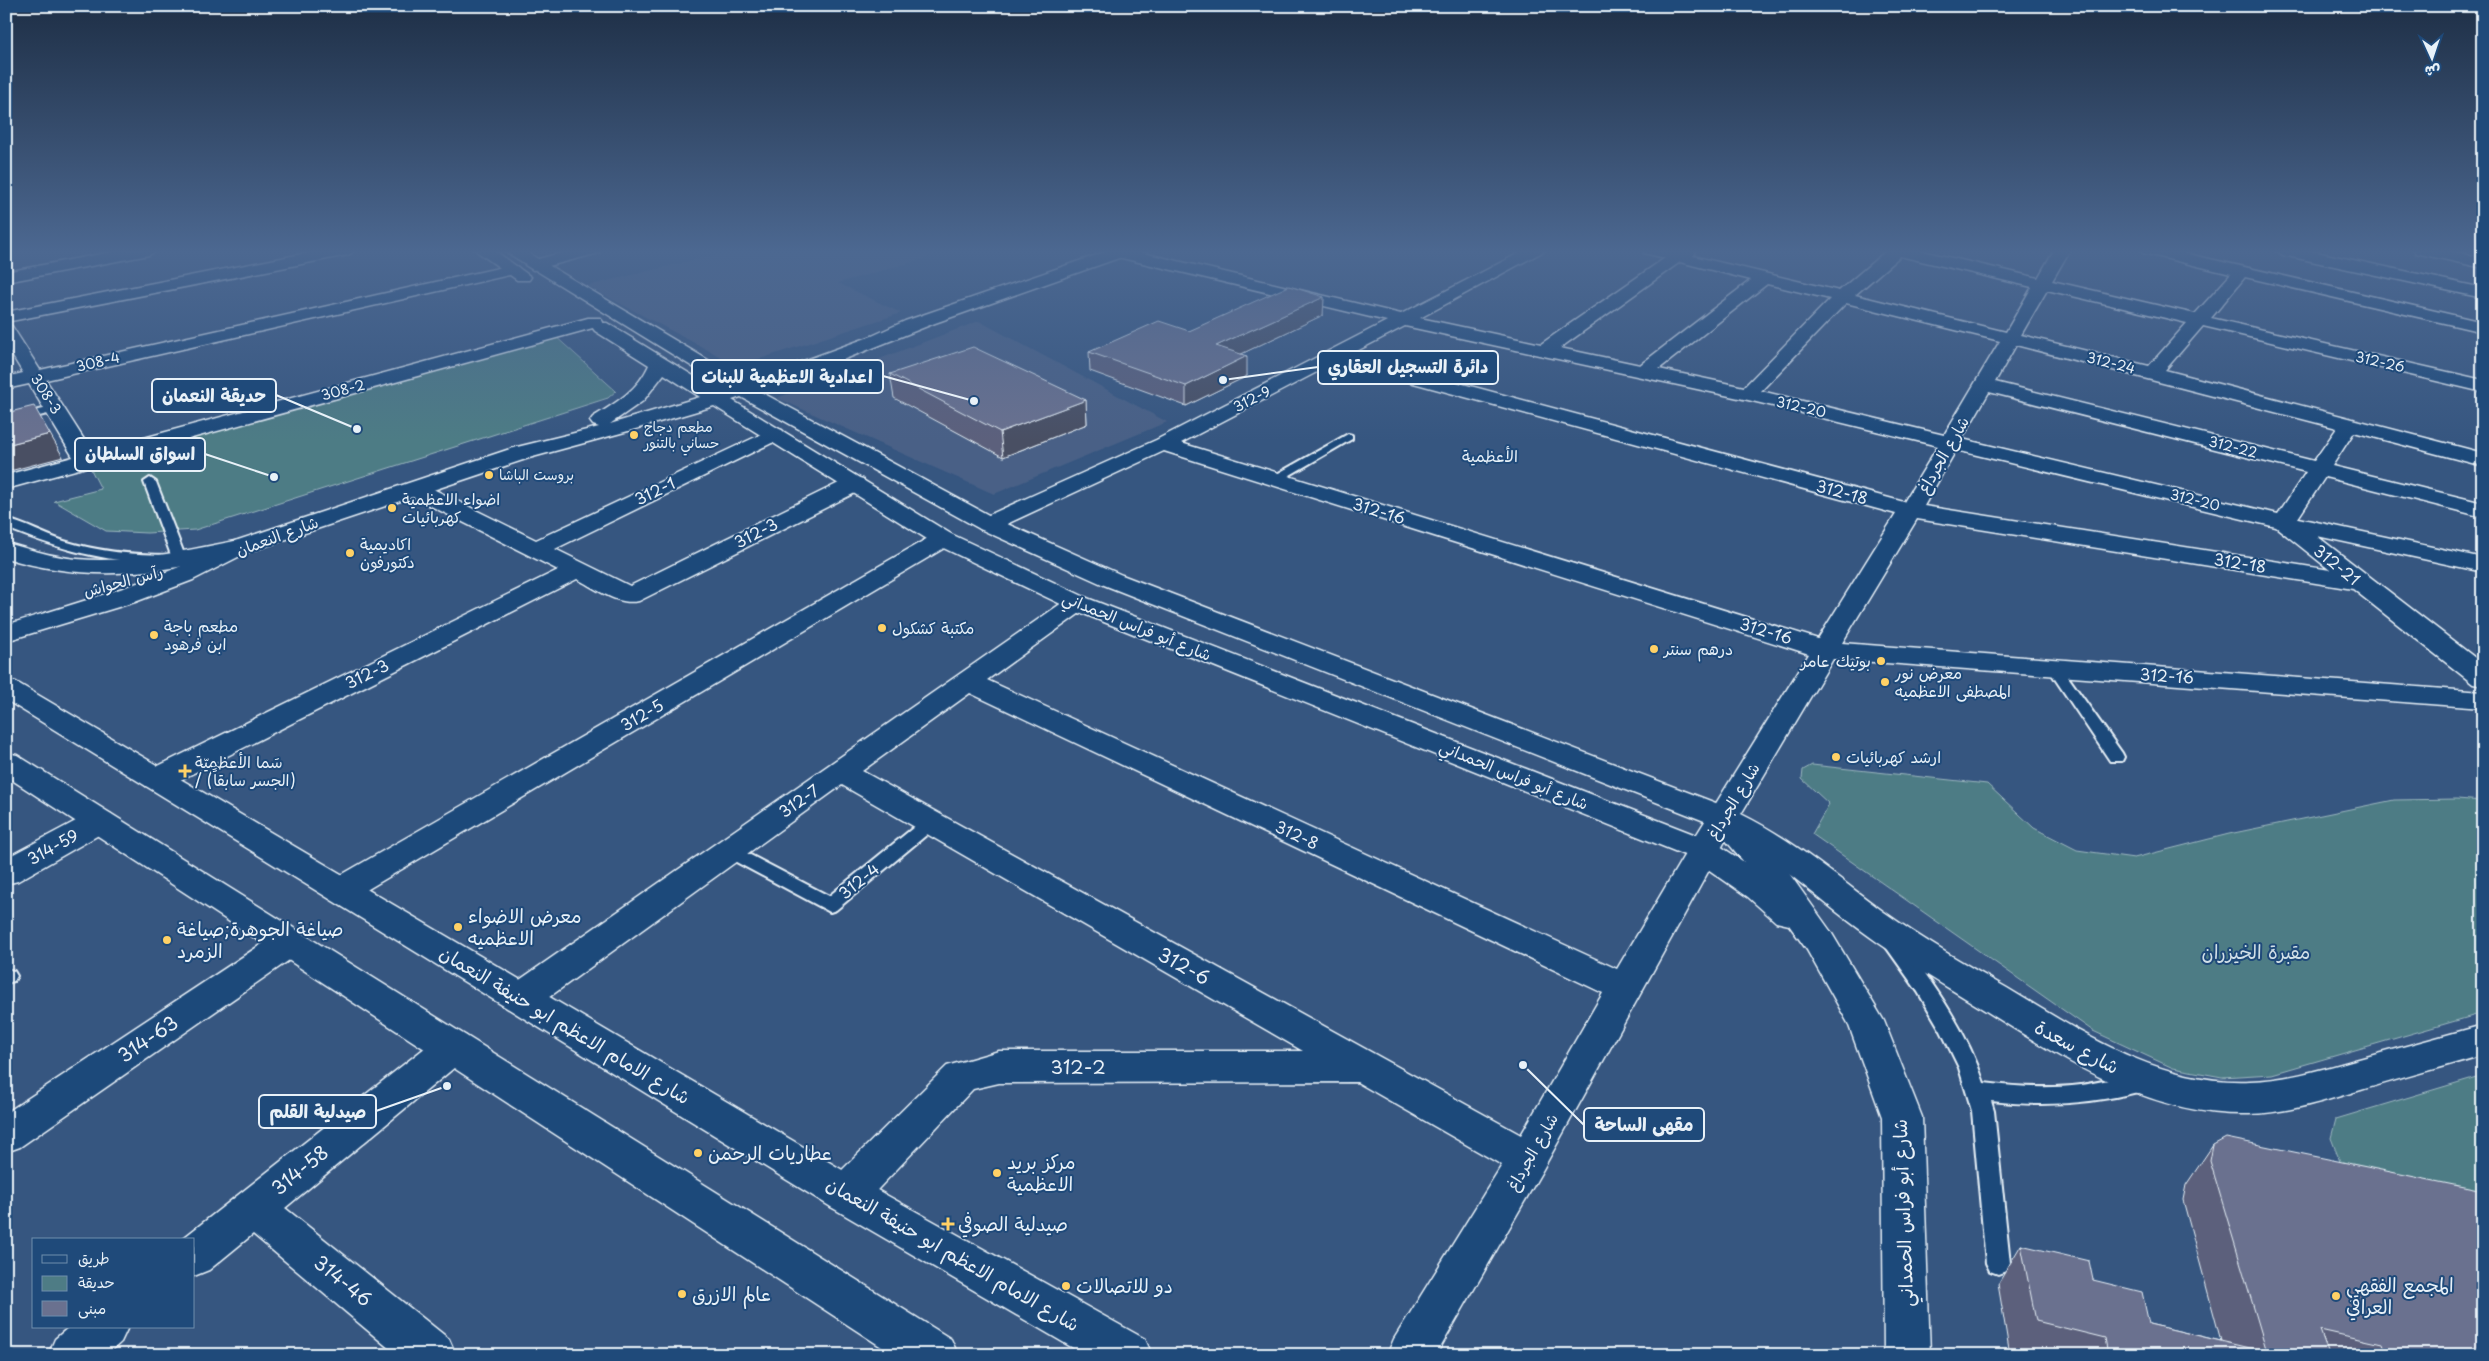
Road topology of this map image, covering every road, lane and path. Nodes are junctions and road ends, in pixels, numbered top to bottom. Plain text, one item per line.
1 (24, 314) edge
2 (316, 314) edge
3 (607, 314) edge
4 (946, 314) edge
5 (1377, 314) edge
6 (1416, 314) edge
7 (1598, 314) edge
8 (1718, 314) edge
9 (1826, 314) edge
10 (1910, 314) edge
11 (2026, 314) edge
12 (2168, 314) edge
13 (2206, 314) edge
14 (2425, 314) edge
15 (6, 317) edge
16 (586, 317) joint
17 (1404, 320) junction
18 (2200, 321) junction
19 (2483, 327) edge
20 (6, 330) edge
21 (2011, 338) junction
22 (1545, 350) junction
23 (1336, 356) junction
24 (659, 362) junction
25 (1643, 372) junction
26 (2153, 373) junction
27 (35, 376) junction
28 (6, 383) edge
29 (1984, 385) junction
30 (2483, 386) edge
31 (724, 390) junction
32 (1748, 394) junction
33 (56, 409) junction
34 (6, 421) edge
35 (600, 421) junction
36 (2349, 425) junction
37 (775, 434) junction
38 (1348, 437) dead end
39 (1951, 442) junction
40 (1163, 444) junction
41 (521, 453) junction
42 (86, 460) junction
43 (2483, 460) edge
44 (2321, 469) junction
45 (1274, 479) junction
46 (6, 482) edge
47 (150, 482) dead end
48 (855, 484) junction
49 (415, 489) junction
50 (2483, 510) edge
51 (1910, 511) junction
52 (2284, 522) junction
53 (6, 523) edge
54 (988, 524) junction
55 (943, 539) junction
56 (240, 547) junction
57 (536, 549) junction
58 (6, 550) edge
59 (179, 559) junction
60 (2483, 565) edge
61 (577, 570) junction
62 (1112, 580) junction
63 (2358, 582) junction
64 (1078, 603) junction
65 (6, 614) edge
66 (6, 633) edge
67 (1825, 650) junction
68 (2054, 667) junction
69 (2483, 678) edge
70 (968, 682) junction
71 (6, 688) edge
72 (2483, 700) edge
73 (2116, 757) dead end
74 (6, 762) edge
75 (841, 772) junction
76 (157, 779) junction
77 (1723, 817) junction
78 (100, 821) junction
79 (930, 823) junction
80 (729, 850) junction
81 (1703, 850) junction
82 (6, 872) edge
83 (341, 890) junction
84 (1872, 920) junction
85 (1819, 941) junction
86 (289, 943) junction
87 (1625, 988) junction
88 (520, 998) junction
89 (2483, 1040) edge
90 (453, 1047) junction
91 (1361, 1066) junction
92 (2145, 1081) junction
93 (1976, 1092) junction
94 (6, 1135) edge
95 (1528, 1159) junction
96 (846, 1194) junction
97 (253, 1208) junction
98 (195, 1255) edge
99 (1998, 1264) dead end
100 (104, 1328) edge
101 (71, 1355) edge
102 (433, 1355) edge
103 (935, 1355) edge
104 (1129, 1355) edge
105 (1410, 1355) edge
106 (1907, 1355) edge

1 - 15 street
2 - 27 street, 308-4
3 - 31 street, شارع أبو فراس الحمداني
4 - 31 street, شارع النعمان
5 - 17 street, 312-20
6 - 17 street, 312-9
7 - 22 street
8 - 25 street
9 - 32 street
10 - 21 street, 312-24
11 - 21 street, شارع الجرداغ
12 - 18 street, 312-26
13 - 18 street
14 - 19 street
16 - 24 street, شارع أبو فراس الحمداني
16 - 42 street, 308-2
17 - 22 street, 312-20
17 - 23 street, 312-9
18 - 26 street
18 - 30 street, 312-26
20 - 27 street, 308-3
21 - 26 street, 312-24
21 - 29 street, شارع الجرداغ
22 - 25 street, 312-20
23 - 40 street, 312-9
23 - 51 street, 312-18
24 - 31 street, شارع أبو فراس الحمداني
24 - 35 street
25 - 32 street, 312-20
26 - 36 street, 312-24
27 - 28 street, 308-4
27 - 33 street, 308-3
29 - 39 street, شارع الجرداغ
29 - 44 street, 312-22
31 - 35 street, شارع النعمان
31 - 37 street, شارع أبو فراس الحمداني
31 - 41 street, شارع النعمان
31 - 54 street, شارع أبو فراس الحمداني
32 - 39 street, 312-20
33 - 34 lane
33 - 42 street, 308-3
35 - 41 street, شارع النعمان
36 - 43 street, 312-24
36 - 44 street
37 - 48 street, شارع أبو فراس الحمداني
37 - 57 street, 312-1
38 - 45 lane
39 - 51 street, شارع الجرداغ
39 - 52 street, 312-20
40 - 45 street, 312-16
40 - 54 street, 312-9
41 - 49 street, شارع النعمان
42 - 46 street, 308-2
44 - 50 street, 312-22
44 - 52 street
45 - 67 street, 312-16
47 - 59 lane
48 - 55 street, شارع أبو فراس الحمداني
48 - 61 street, 312-3
49 - 56 street, شارع النعمان
49 - 57 street, 312-3
51 - 63 street, 312-18
51 - 67 street, شارع الجرداغ
52 - 60 street, 312-20
52 - 63 street, 312-21
53 - 59 lane
54 - 62 street, شارع أبو فراس الحمداني
55 - 64 street, شارع أبو فراس الحمداني
55 - 83 street, 312-5
56 - 59 street
56 - 65 street, رآس الحواش
56 - 66 street, شارع النعمان
57 - 61 street, 312-3
58 - 59 street
61 - 76 street, 312-3
62 - 64 street, 312-7
62 - 77 street, شارع أبو فراس الحمداني
63 - 69 street, 312-21
64 - 70 street, 312-7
64 - 81 street, شارع أبو فراس الحمداني
67 - 68 street, 312-16
67 - 77 street, شارع الجرداغ
68 - 72 street, 312-16
68 - 73 lane
70 - 75 street, 312-7
70 - 87 street, 312-8
71 - 76 street, شارع الامام الاعظم ابو حنيفة النعمان
74 - 78 street
75 - 79 street, 312-6
75 - 80 street, 312-7
76 - 83 street, شارع الامام الاعظم ابو حنيفة النعمان
77 - 81 street, شارع الجرداغ
77 - 84 street, شارع سعدة
77 - 85 street, شارع أبو فراس الحمداني
78 - 82 street, 314-59
78 - 86 street
79 - 80 lane, 312-4
79 - 91 street, 312-6
80 - 88 street, 312-7
81 - 85 street, شارع أبو فراس الحمداني
81 - 87 street, شارع الجرداغ
83 - 88 street, شارع الامام الاعظم ابو حنيفة النعمان
84 - 92 street, شارع سعدة
84 - 93 lane
85 - 106 street, شارع أبو فراس الحمداني
86 - 90 street
86 - 94 street, 314-63
87 - 95 street, شارع الجرداغ
88 - 96 street, شارع الامام الاعظم ابو حنيفة النعمان
89 - 92 street, شارع سعدة
90 - 97 street, 314-58
90 - 103 street
91 - 95 street, 312-6
91 - 96 street, 312-2
92 - 93 lane
93 - 99 lane
95 - 105 street, شارع الجرداغ
96 - 104 street, شارع الامام الاعظم ابو حنيفة النعمان
97 - 98 street, 314-58
97 - 102 street, 314-46
100 - 101 street

